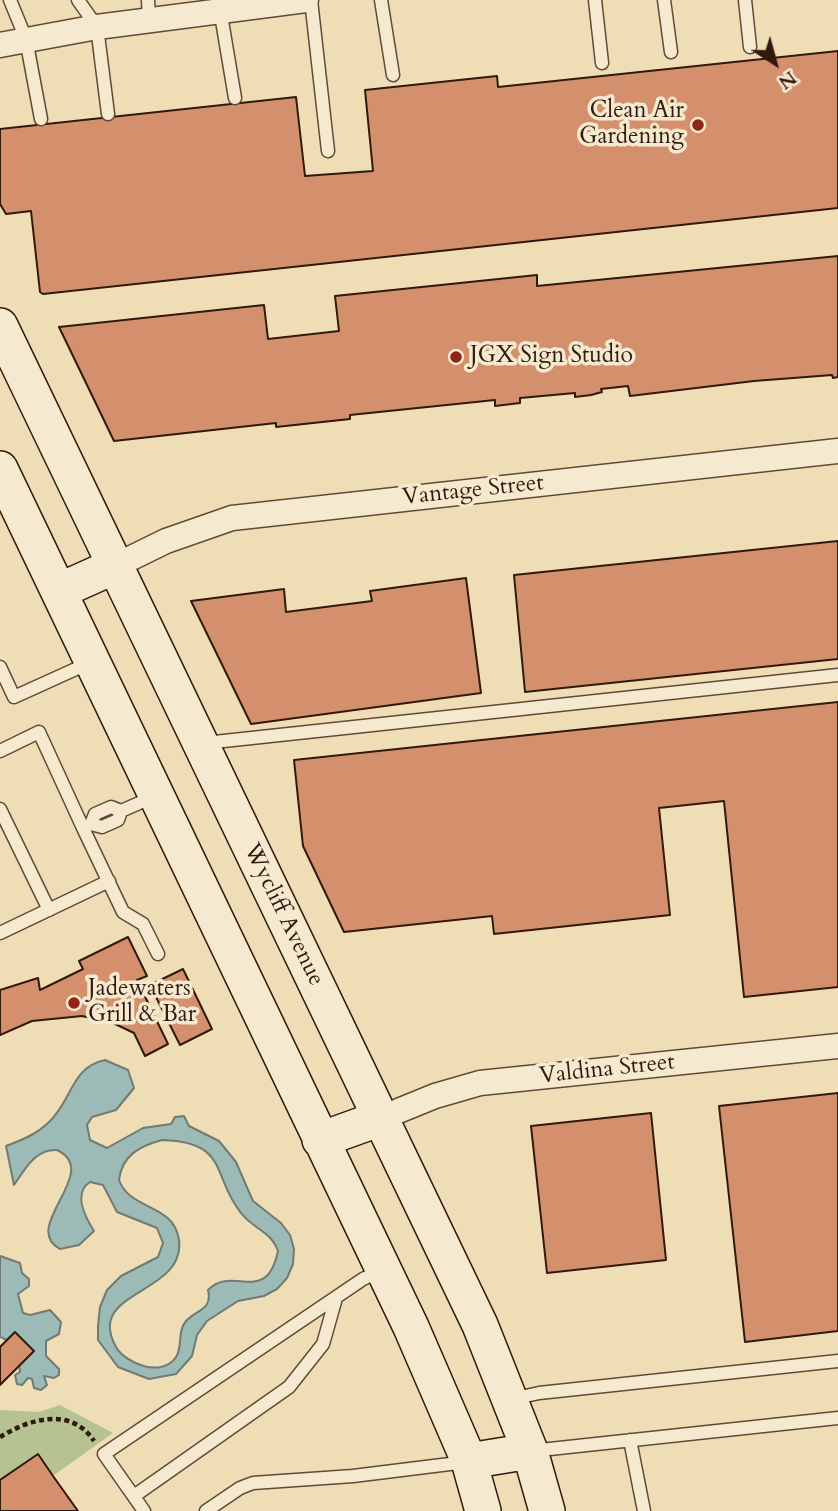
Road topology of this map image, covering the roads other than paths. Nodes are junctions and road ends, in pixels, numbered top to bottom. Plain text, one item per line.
1 (10, 0) edge
2 (78, 0) edge
3 (309, 0) edge
4 (381, 0) edge
5 (595, 0) edge
6 (664, 0) edge
7 (745, 0) edge
8 (218, 5) edge
9 (148, 10) edge
10 (97, 27) junction
11 (26, 39) junction
12 (0, 45) edge
13 (750, 47) dead end
14 (671, 52) dead end
15 (602, 63) dead end
16 (393, 75) dead end
17 (235, 98) dead end
18 (108, 114) dead end
19 (41, 119) dead end
20 (328, 151) dead end
21 (0, 326) edge
22 (838, 451) edge
23 (0, 469) edge
24 (117, 565) junction
25 (59, 591) junction
26 (93, 661) junction
27 (0, 667) edge
28 (838, 676) edge
29 (202, 744) junction
30 (0, 751) edge
31 (156, 796) junction
32 (0, 809) edge
33 (87, 826) junction
34 (108, 881) junction
35 (49, 911) junction
36 (0, 933) edge
37 (158, 954) dead end
38 (838, 1045) edge
39 (381, 1118) junction
40 (320, 1140) junction
41 (382, 1269) junction
42 (336, 1298) junction
43 (838, 1361) edge
44 (511, 1399) junction
45 (838, 1418) edge
46 (630, 1440) junction
47 (530, 1451) junction
48 (469, 1461) junction
49 (134, 1496) junction
50 (145, 1511) edge
51 (206, 1511) edge
52 (483, 1511) edge
53 (547, 1511) edge
54 (644, 1511) edge

1 - 11 lane
2 - 10 lane
3 - 8 street
3 - 20 lane
4 - 16 lane
5 - 15 lane
6 - 14 lane
7 - 13 lane
8 - 9 street
8 - 17 lane
9 - 10 street
10 - 11 street
10 - 18 lane
11 - 12 street
11 - 19 lane
21 - 24 main road, Wycliff Avenue
22 - 24 street, Vantage Street
23 - 25 main road
24 - 25 main road
24 - 29 main road, Wycliff Avenue
25 - 26 main road
26 - 27 lane
26 - 31 main road
28 - 29 lane
29 - 39 main road, Wycliff Avenue
30 - 33 lane
31 - 33 lane
31 - 40 main road
32 - 35 lane
33 - 34 lane
34 - 35 lane
34 - 37 lane
35 - 36 lane
38 - 39 street, Valdina Street
39 - 40 main road
39 - 44 main road, Wycliff Avenue
40 - 41 main road
41 - 42 lane
41 - 48 main road
42 - 49 lane
42 - 49 lane
43 - 44 lane
44 - 47 main road, Wycliff Avenue
45 - 46 lane
46 - 47 lane
46 - 54 lane
47 - 48 main road
47 - 53 main road, Wycliff Avenue
48 - 51 lane
48 - 52 main road
49 - 50 lane

